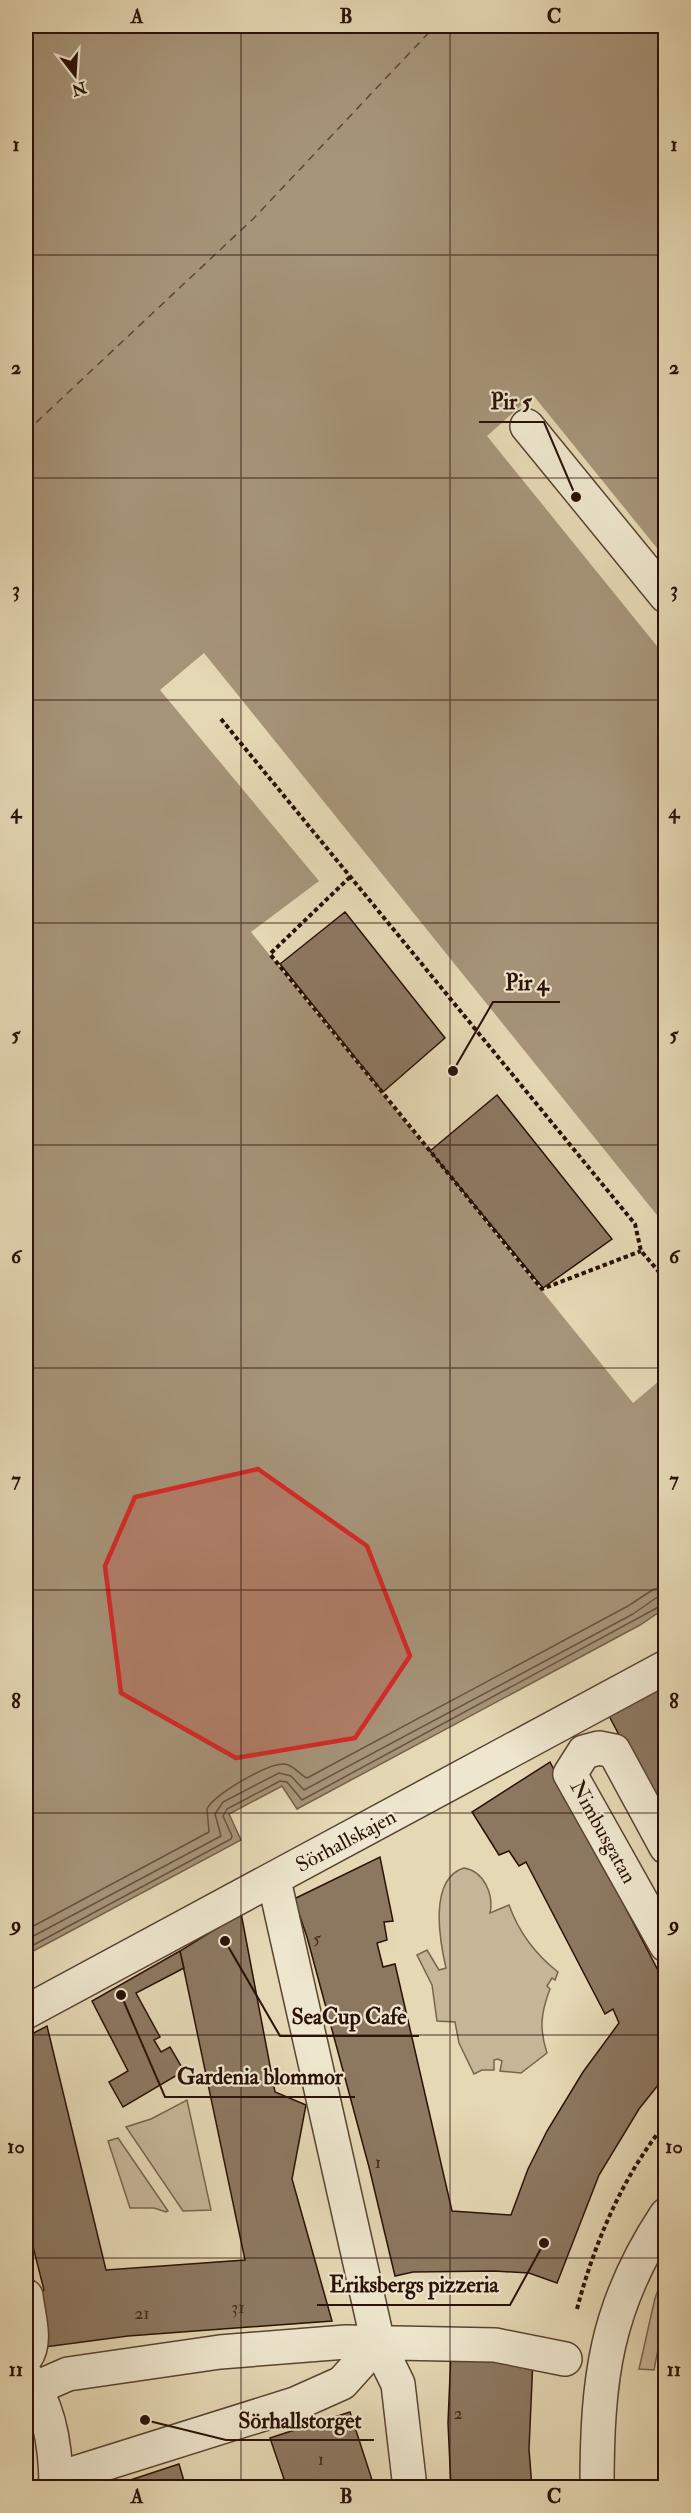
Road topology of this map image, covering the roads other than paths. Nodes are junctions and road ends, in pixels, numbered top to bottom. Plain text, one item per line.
1 (526, 426) dead end
2 (666, 596) edge
3 (666, 1667) edge
4 (568, 1720) junction
5 (584, 1752) junction
6 (666, 1847) edge
7 (274, 1880) junction
8 (666, 1945) edge
9 (26, 2012) edge
10 (666, 2215) edge
11 (26, 2296) edge
12 (378, 2343) junction
13 (26, 2357) edge
14 (565, 2359) dead end
15 (31, 2382) edge
16 (56, 2483) edge
17 (410, 2487) edge
18 (597, 2487) edge

1 - 2 street
3 - 4 street, Sörhallskajen
4 - 5 street, Nimbusgatan
4 - 7 street, Sörhallskajen
5 - 6 street, Nimbusgatan
5 - 8 street, Nimbusgatan
7 - 9 street, Sörhallskajen
7 - 12 street
10 - 18 street
11 - 13 street
12 - 14 street
12 - 15 street
12 - 16 street
12 - 17 street
15 - 16 street

